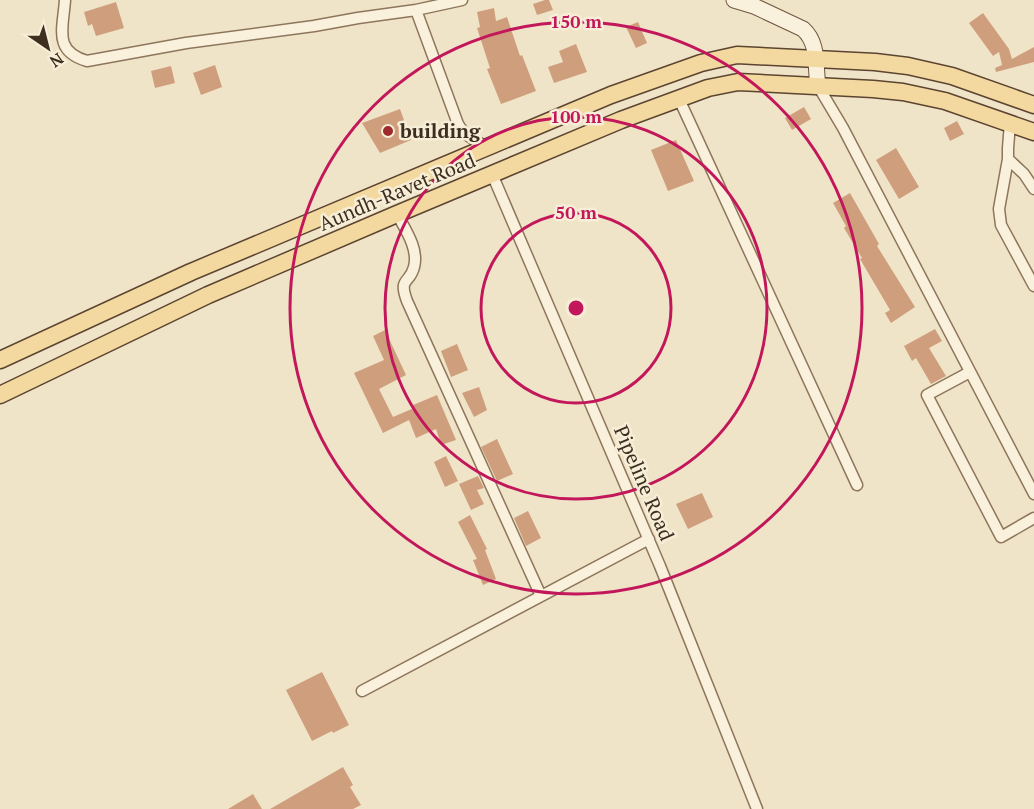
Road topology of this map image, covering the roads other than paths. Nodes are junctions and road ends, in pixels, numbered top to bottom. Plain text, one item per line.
1 (65, 0) edge
2 (462, 0) edge
3 (735, 0) edge
4 (416, 10) junction
5 (816, 60) junction
6 (818, 86) junction
7 (679, 99) junction
8 (1034, 105) edge
9 (1010, 123) junction
10 (1034, 132) edge
11 (487, 147) junction
12 (1008, 159) junction
13 (492, 174) junction
14 (1034, 189) edge
15 (398, 214) junction
16 (1034, 286) edge
17 (0, 360) edge
18 (970, 372) junction
19 (0, 395) edge
20 (857, 485) dead end
21 (1034, 494) edge
22 (1034, 519) edge
23 (649, 539) junction
24 (541, 596) junction
25 (362, 691) dead end
26 (757, 809) edge

1 - 4 street
2 - 4 street
3 - 5 main road
4 - 11 street
5 - 6 main road
5 - 8 main road, Aundh-Ravet Road
5 - 11 main road, Aundh-Ravet Road
6 - 7 main road, Aundh-Ravet Road
6 - 9 main road, Aundh-Ravet Road
6 - 18 street
7 - 13 main road, Aundh-Ravet Road
7 - 20 street
9 - 10 main road, Aundh-Ravet Road
9 - 12 street
11 - 17 main road, Aundh-Ravet Road
12 - 14 street
12 - 16 street
13 - 15 main road, Aundh-Ravet Road
13 - 23 street, Pipeline Road
15 - 19 main road, Aundh-Ravet Road
15 - 24 street
18 - 21 street
18 - 22 street
23 - 24 street
23 - 26 street, Pipeline Road
24 - 25 street

